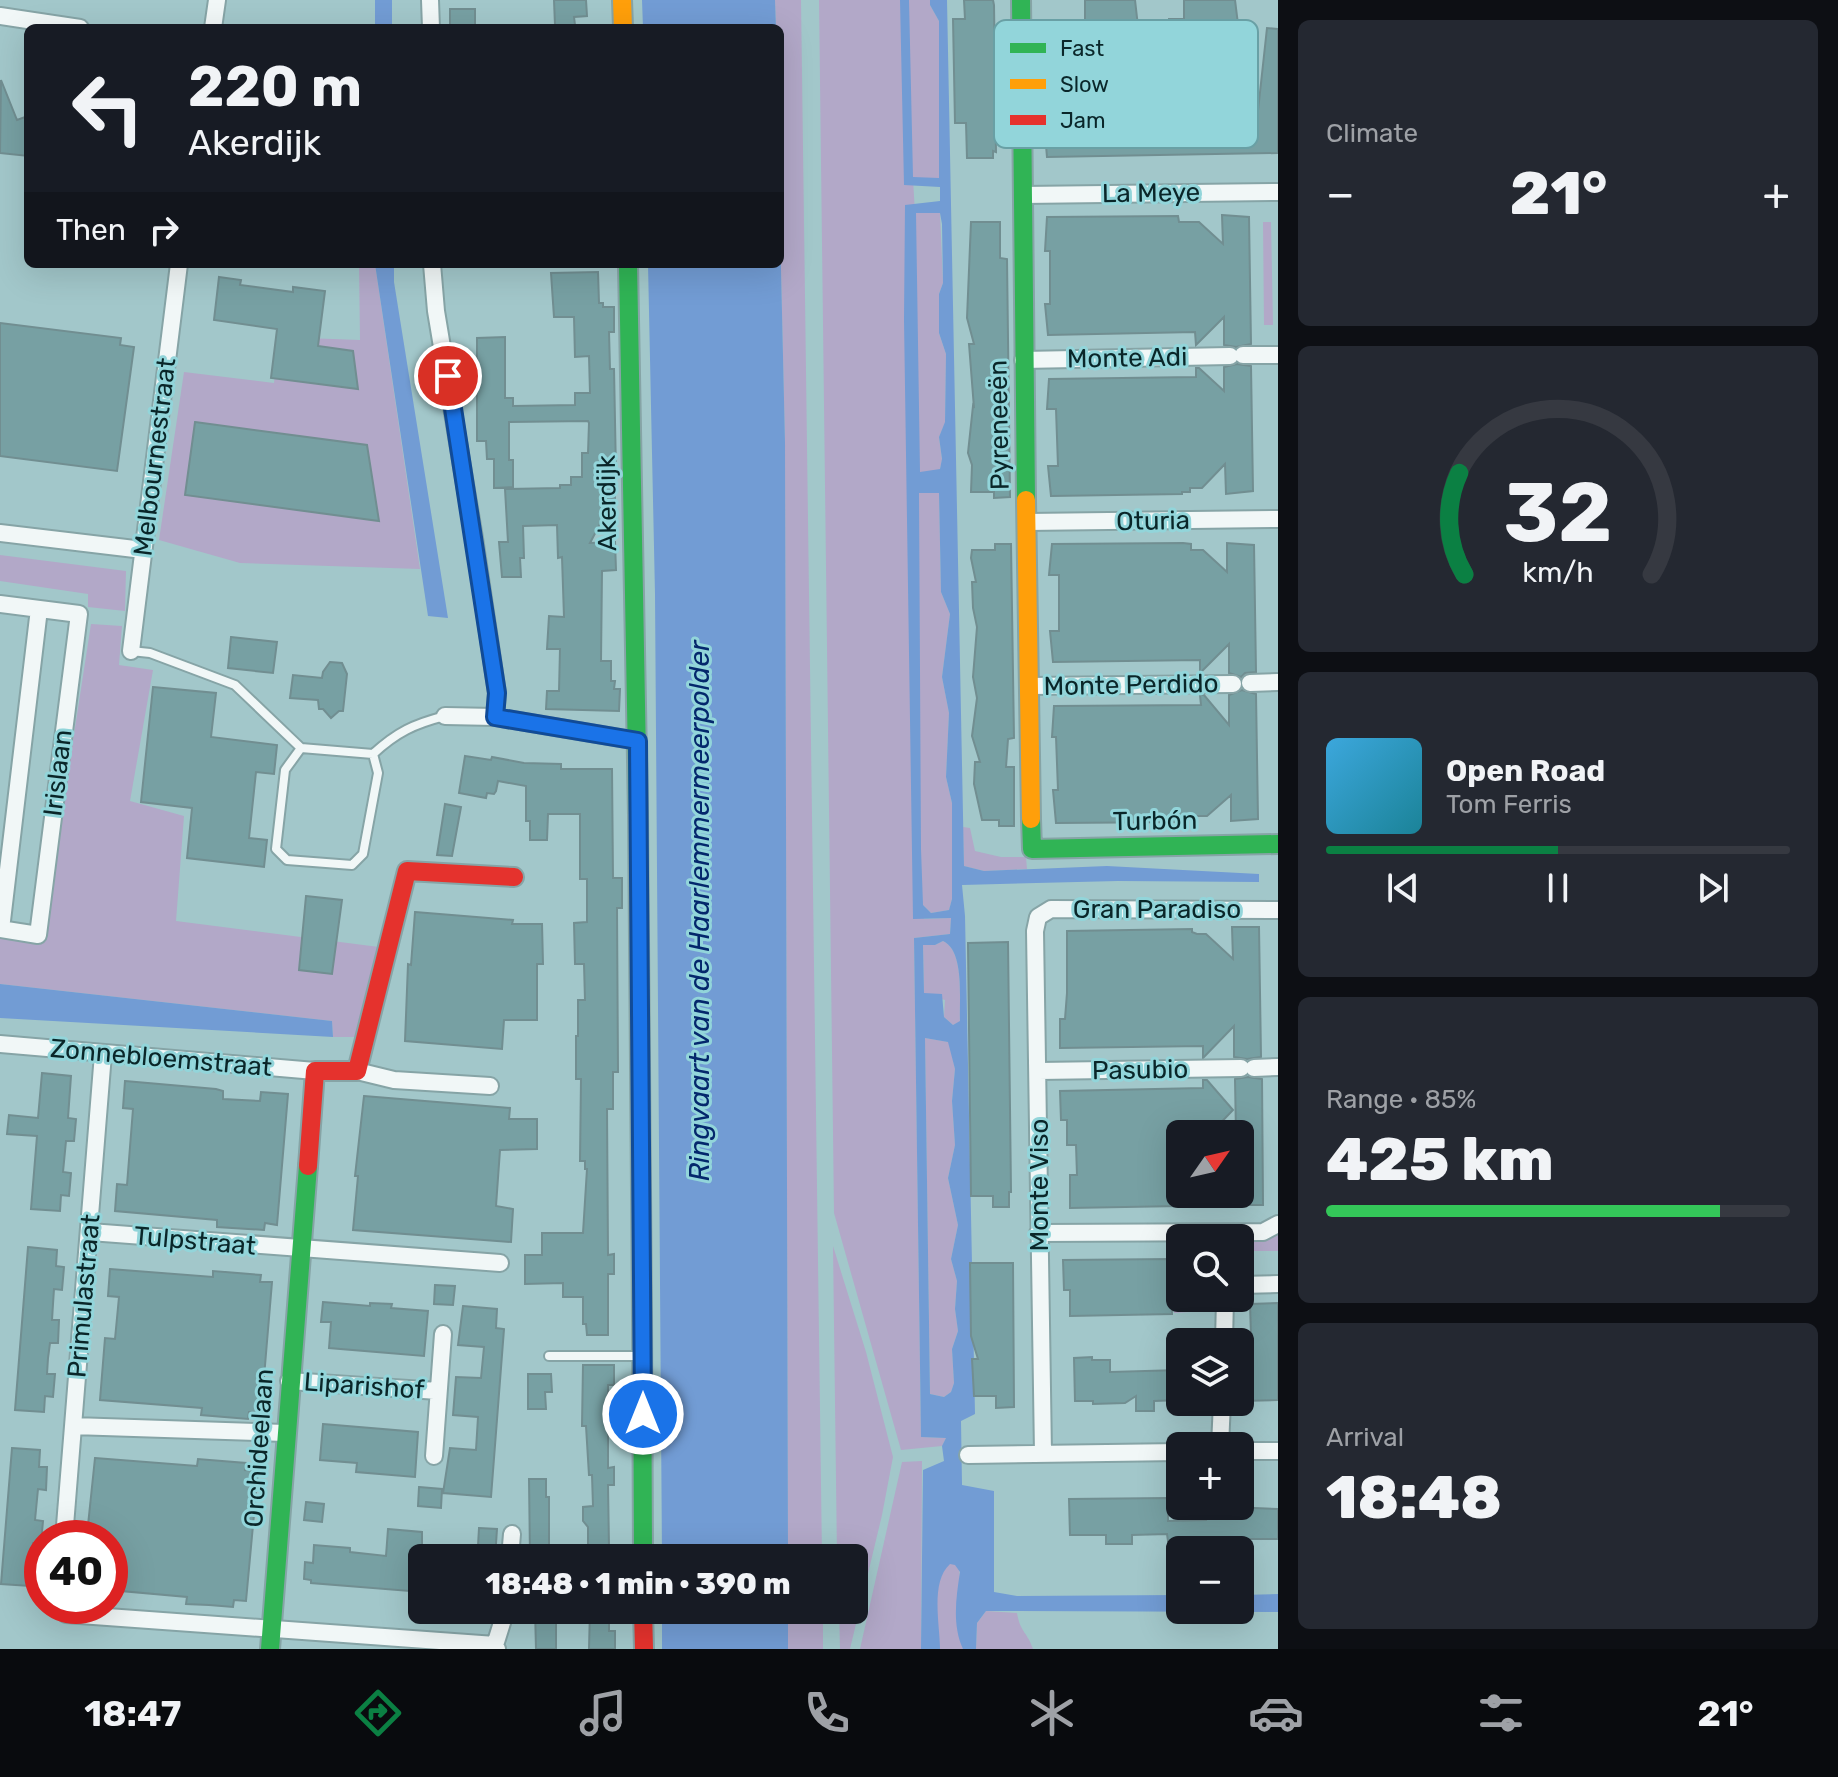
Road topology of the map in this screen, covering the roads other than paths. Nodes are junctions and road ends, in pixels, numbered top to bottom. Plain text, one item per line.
1 (217, 0) edge
2 (430, 0) edge
3 (622, 0) edge
4 (1021, 0) edge
5 (0, 16) edge
6 (1021, 20) edge
7 (53, 24) edge
8 (214, 24) edge
9 (431, 24) edge
10 (623, 24) edge
11 (1023, 148) edge
12 (1278, 192) edge
13 (1023, 195) junction
14 (178, 268) edge
15 (432, 268) edge
16 (628, 268) edge
17 (1278, 355) edge
18 (1023, 360) junction
19 (1278, 519) edge
20 (1027, 522) junction
21 (0, 533) edge
22 (143, 550) junction
23 (0, 604) edge
24 (39, 609) junction
25 (131, 651) joint
26 (1278, 682) edge
27 (1029, 686) junction
28 (445, 716) joint
29 (495, 717) junction
30 (638, 741) junction
31 (301, 748) junction
32 (373, 754) junction
33 (1278, 844) edge
34 (1032, 849) joint
35 (514, 877) dead end
36 (1278, 910) edge
37 (1038, 917) joint
38 (0, 929) edge
39 (4, 1044) edge
40 (103, 1054) junction
41 (1278, 1067) edge
42 (315, 1071) junction
43 (357, 1071) junction
44 (1039, 1071) junction
45 (490, 1086) dead end
46 (1278, 1224) edge
47 (90, 1232) junction
48 (1038, 1233) junction
49 (300, 1250) junction
50 (500, 1263) dead end
51 (1278, 1284) edge
52 (1254, 1285) edge
53 (443, 1334) dead end
54 (549, 1356) dead end
55 (642, 1356) junction
56 (289, 1381) junction
57 (438, 1391) junction
58 (73, 1426) junction
59 (285, 1433) junction
60 (1254, 1451) edge
61 (1278, 1451) edge
62 (1166, 1452) edge
63 (1043, 1454) junction
64 (968, 1455) dead end
65 (434, 1456) dead end
66 (65, 1520) edge
67 (512, 1534) dead end
68 (511, 1544) edge
69 (643, 1544) edge
70 (128, 1618) edge
71 (502, 1624) edge
72 (643, 1624) edge
73 (273, 1628) junction
74 (496, 1647) edge
75 (270, 1649) edge
76 (644, 1649) edge

1 - 8 street
2 - 9 street
3 - 10 street
4 - 6 street, Pyreneeën
5 - 7 street
11 - 13 street, Pyreneeën
12 - 13 street, La Meye
13 - 18 street, Pyreneeën
14 - 22 street, Melbournestraat
15 - 29 street
16 - 30 street, Akerdijk
17 - 18 street, Monte Adi
18 - 20 street, Pyreneeën
19 - 20 street, Oturia
20 - 27 street, Pyreneeën
21 - 22 street
22 - 25 street, Melbournestraat
23 - 24 street, Irislaan
24 - 38 street, Irislaan
24 - 38 street, Irislaan
25 - 31 lane
26 - 27 street, Monte Perdido
27 - 34 street, Pyreneeën
28 - 29 street
28 - 32 lane
29 - 30 street
30 - 55 street, Akerdijk
31 - 32 lane
31 - 32 lane
33 - 34 street, Turbón
35 - 43 street
36 - 37 street, Gran Paradiso
37 - 44 street, Monte Viso
39 - 40 street, Zonnebloemstraat
40 - 42 street, Zonnebloemstraat
40 - 47 street, Primulastraat
41 - 44 street, Pasubio
42 - 43 street
42 - 49 street, Orchideelaan
43 - 45 street
44 - 48 street, Monte Viso
46 - 48 street
47 - 49 street, Tulpstraat
47 - 58 street, Primulastraat
48 - 63 street, Monte Viso
49 - 50 street
49 - 56 street, Orchideelaan
51 - 52 street
53 - 57 street, Liparishof
54 - 55 lane
55 - 69 street, Akerdijk
56 - 57 street, Liparishof
56 - 59 street, Orchideelaan
57 - 65 street, Liparishof
58 - 59 street
58 - 66 street, Primulastraat
59 - 73 street, Orchideelaan
60 - 61 street
62 - 63 street
63 - 64 street
67 - 68 street
70 - 73 street
71 - 74 street
72 - 76 street
73 - 74 street
73 - 75 street, Orchideelaan

